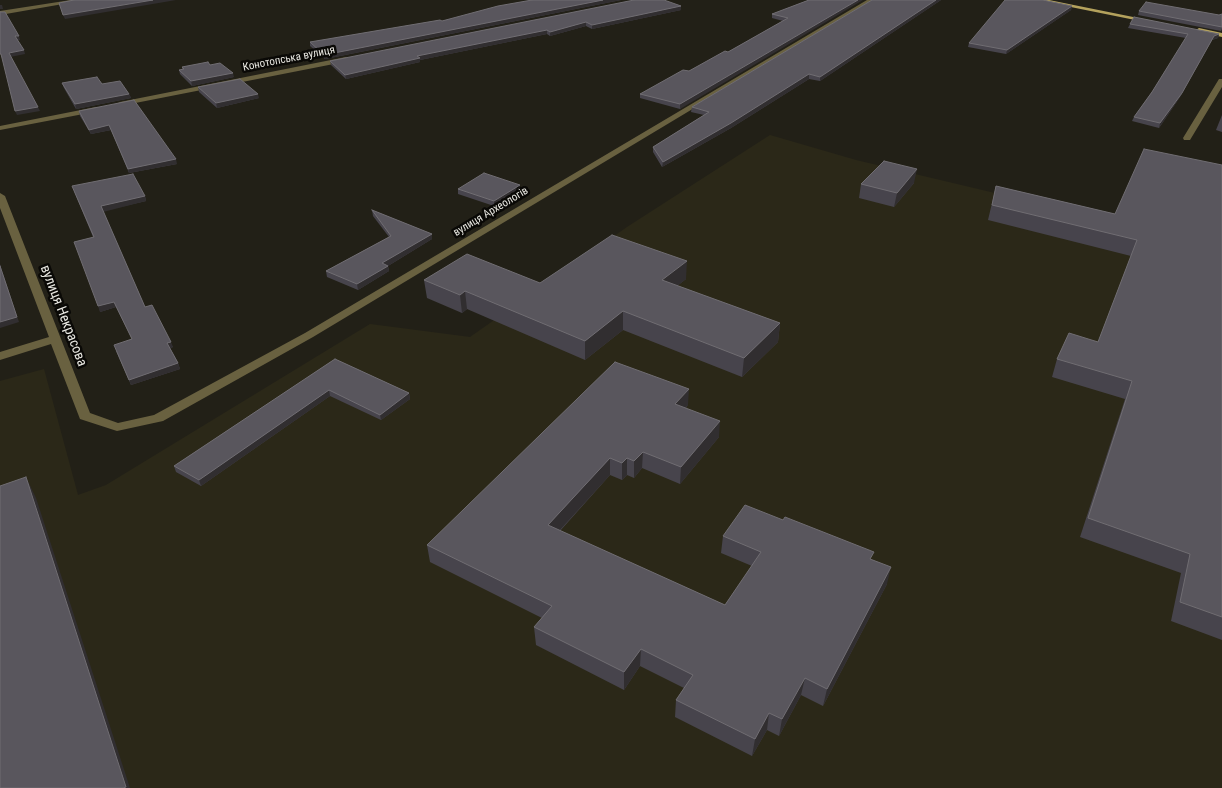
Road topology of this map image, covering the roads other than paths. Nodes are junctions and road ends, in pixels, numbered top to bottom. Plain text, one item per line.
1 (83, 0) edge
2 (871, 0) edge
3 (1039, 0) edge
4 (0, 13) edge
5 (1157, 22) edge
6 (1194, 29) edge
7 (1222, 34) edge
8 (359, 56) edge
9 (1222, 81) edge
10 (116, 105) edge
11 (107, 107) edge
12 (0, 128) edge
13 (1187, 138) dead end
14 (0, 196) edge
15 (55, 339) junction
16 (0, 356) edge
17 (117, 427) joint

1 - 4 street
2 - 17 street, вулиця Археологів
3 - 5 main road
6 - 7 main road
8 - 10 street, Конотопська вулиця
9 - 13 street
11 - 12 street
14 - 15 street, вулиця Некрасова
15 - 16 street
15 - 17 street, вулиця Некрасова

